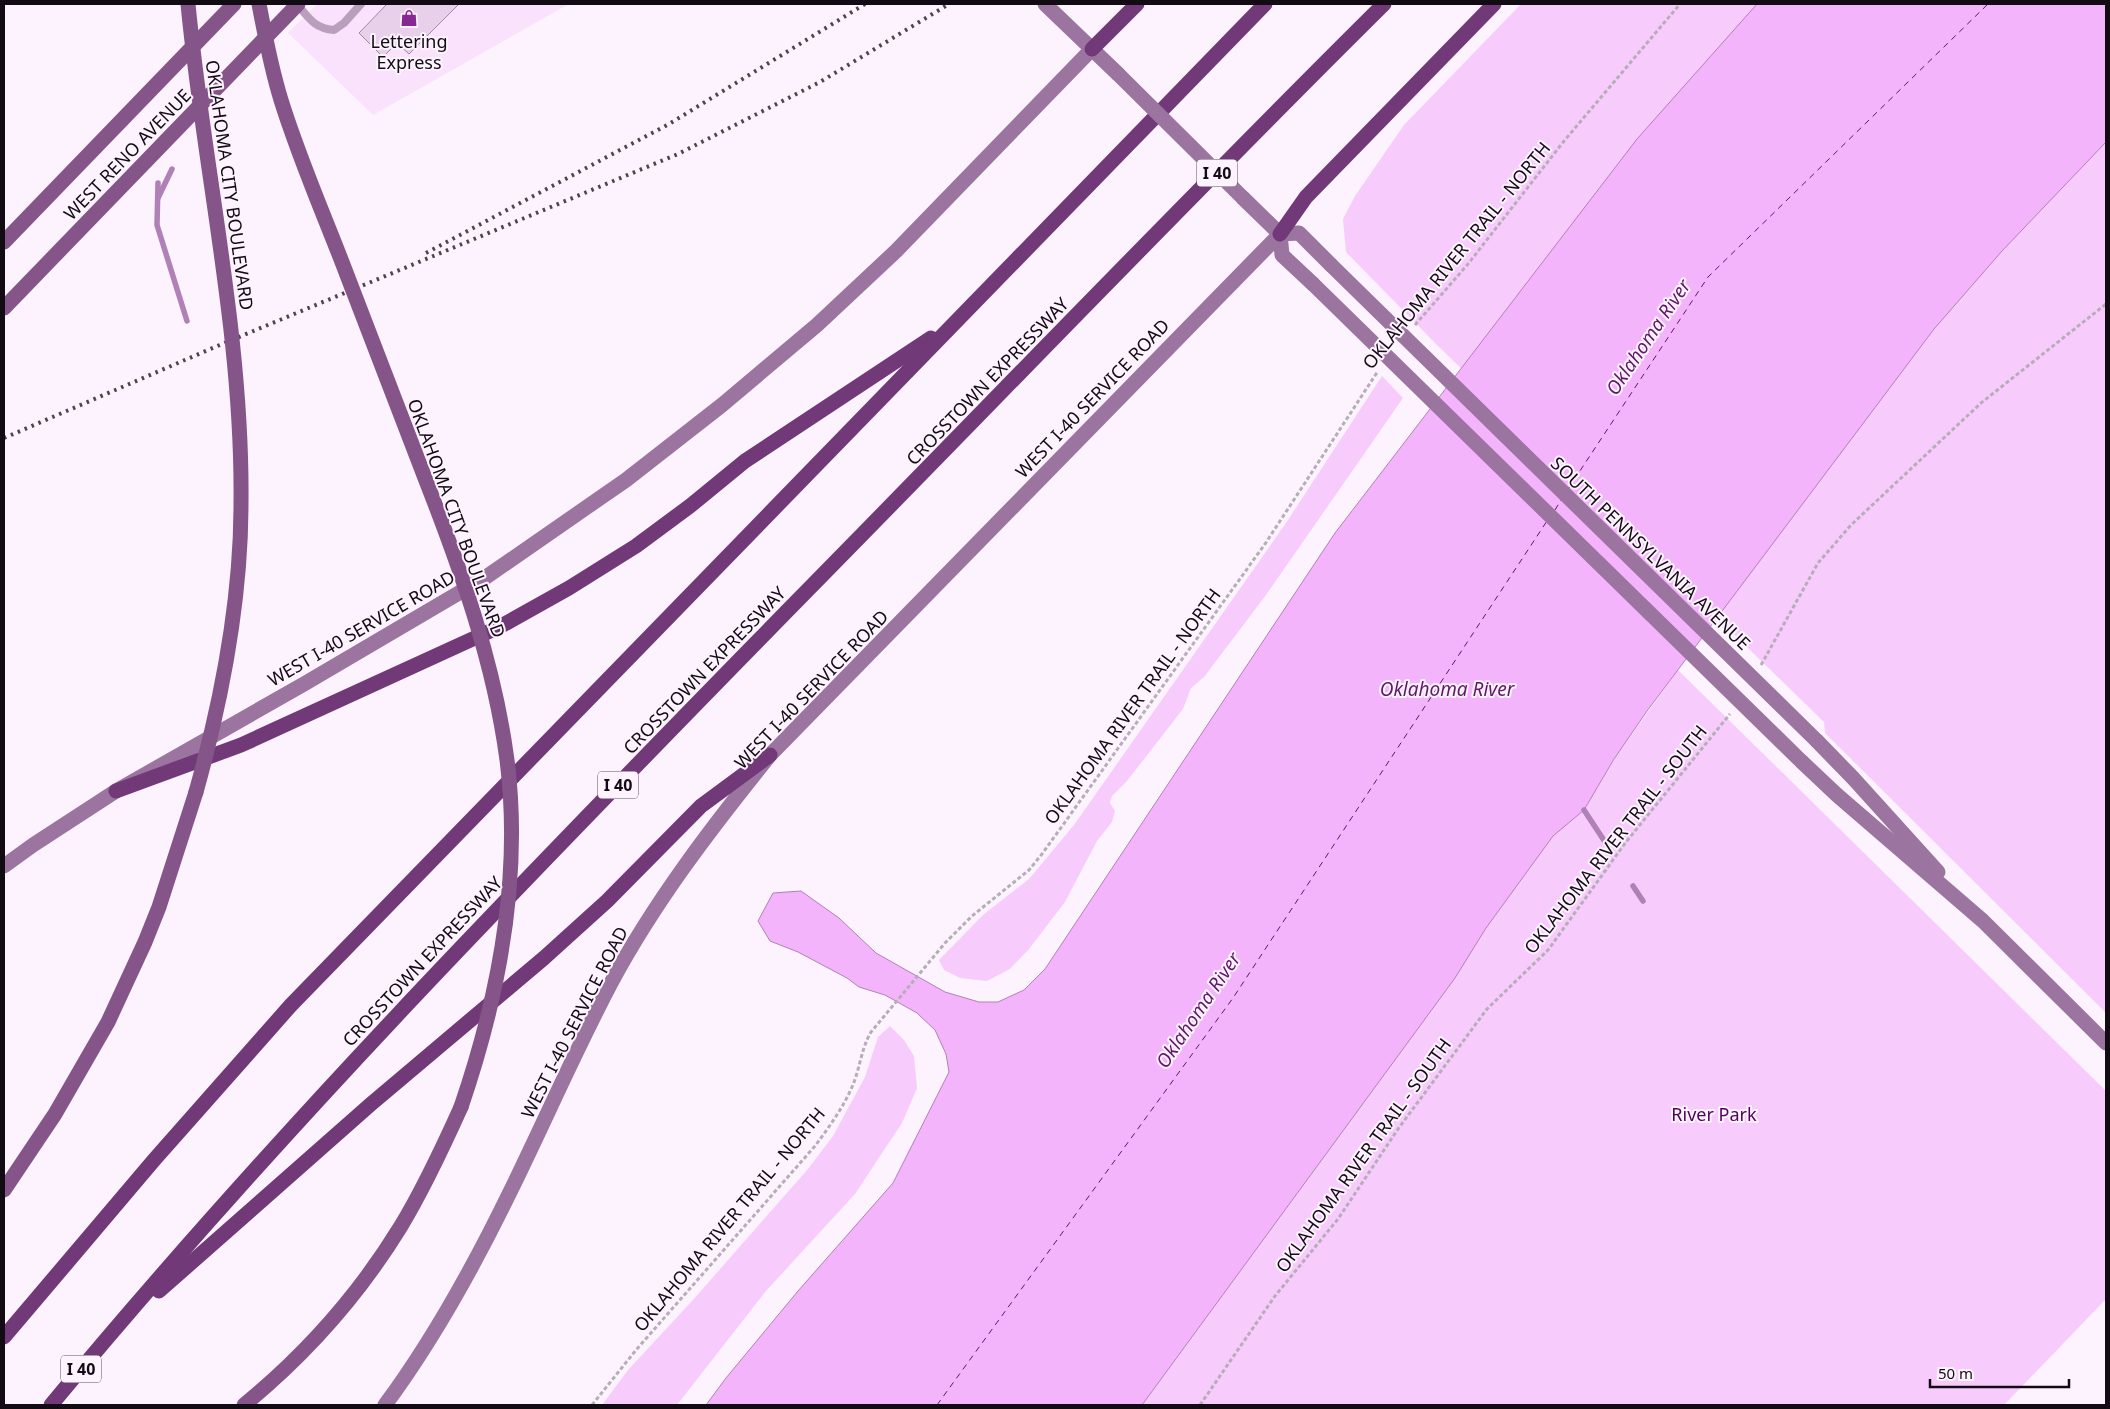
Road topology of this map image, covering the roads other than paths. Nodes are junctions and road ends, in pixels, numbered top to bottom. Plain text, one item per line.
1 (188, 4) edge
2 (234, 4) edge
3 (259, 4) edge
4 (297, 4) edge
5 (361, 4) edge
6 (1045, 4) edge
7 (1137, 4) edge
8 (1265, 4) edge
9 (1384, 4) edge
10 (1494, 4) edge
11 (1092, 49) junction
12 (1280, 234) junction
13 (4, 242) edge
14 (4, 308) edge
15 (957, 320) junction
16 (770, 755) junction
17 (116, 791) junction
18 (4, 866) edge
19 (1983, 922) junction
20 (2106, 1042) edge
21 (4, 1190) edge
22 (111, 1333) junction
23 (4, 1337) edge
24 (51, 1405) edge
25 (244, 1405) edge
26 (385, 1405) edge

1 - 21 main road, OKLAHOMA CITY BOULEVARD, bridge
2 - 13 main road, WEST RENO AVENUE
3 - 25 main road, OKLAHOMA CITY BOULEVARD, bridge
4 - 5 lane
4 - 14 main road, WEST RENO AVENUE
6 - 11 main road
7 - 11 highway
8 - 15 highway
9 - 22 highway, CROSSTOWN EXPRESSWAY / I 40
10 - 12 highway
11 - 12 main road, bridge
11 - 17 main road, WEST I-40 SERVICE ROAD
12 - 16 main road, WEST I-40 SERVICE ROAD
12 - 19 main road, SOUTH PENNSYLVANIA AVENUE, bridge
12 - 19 main road, SOUTH PENNSYLVANIA AVENUE, bridge
15 - 17 highway
15 - 23 highway
16 - 22 highway
16 - 26 main road, WEST I-40 SERVICE ROAD
17 - 18 main road, WEST I-40 SERVICE ROAD
19 - 20 main road, SOUTH PENNSYLVANIA AVENUE
22 - 24 highway, CROSSTOWN EXPRESSWAY / I 40

